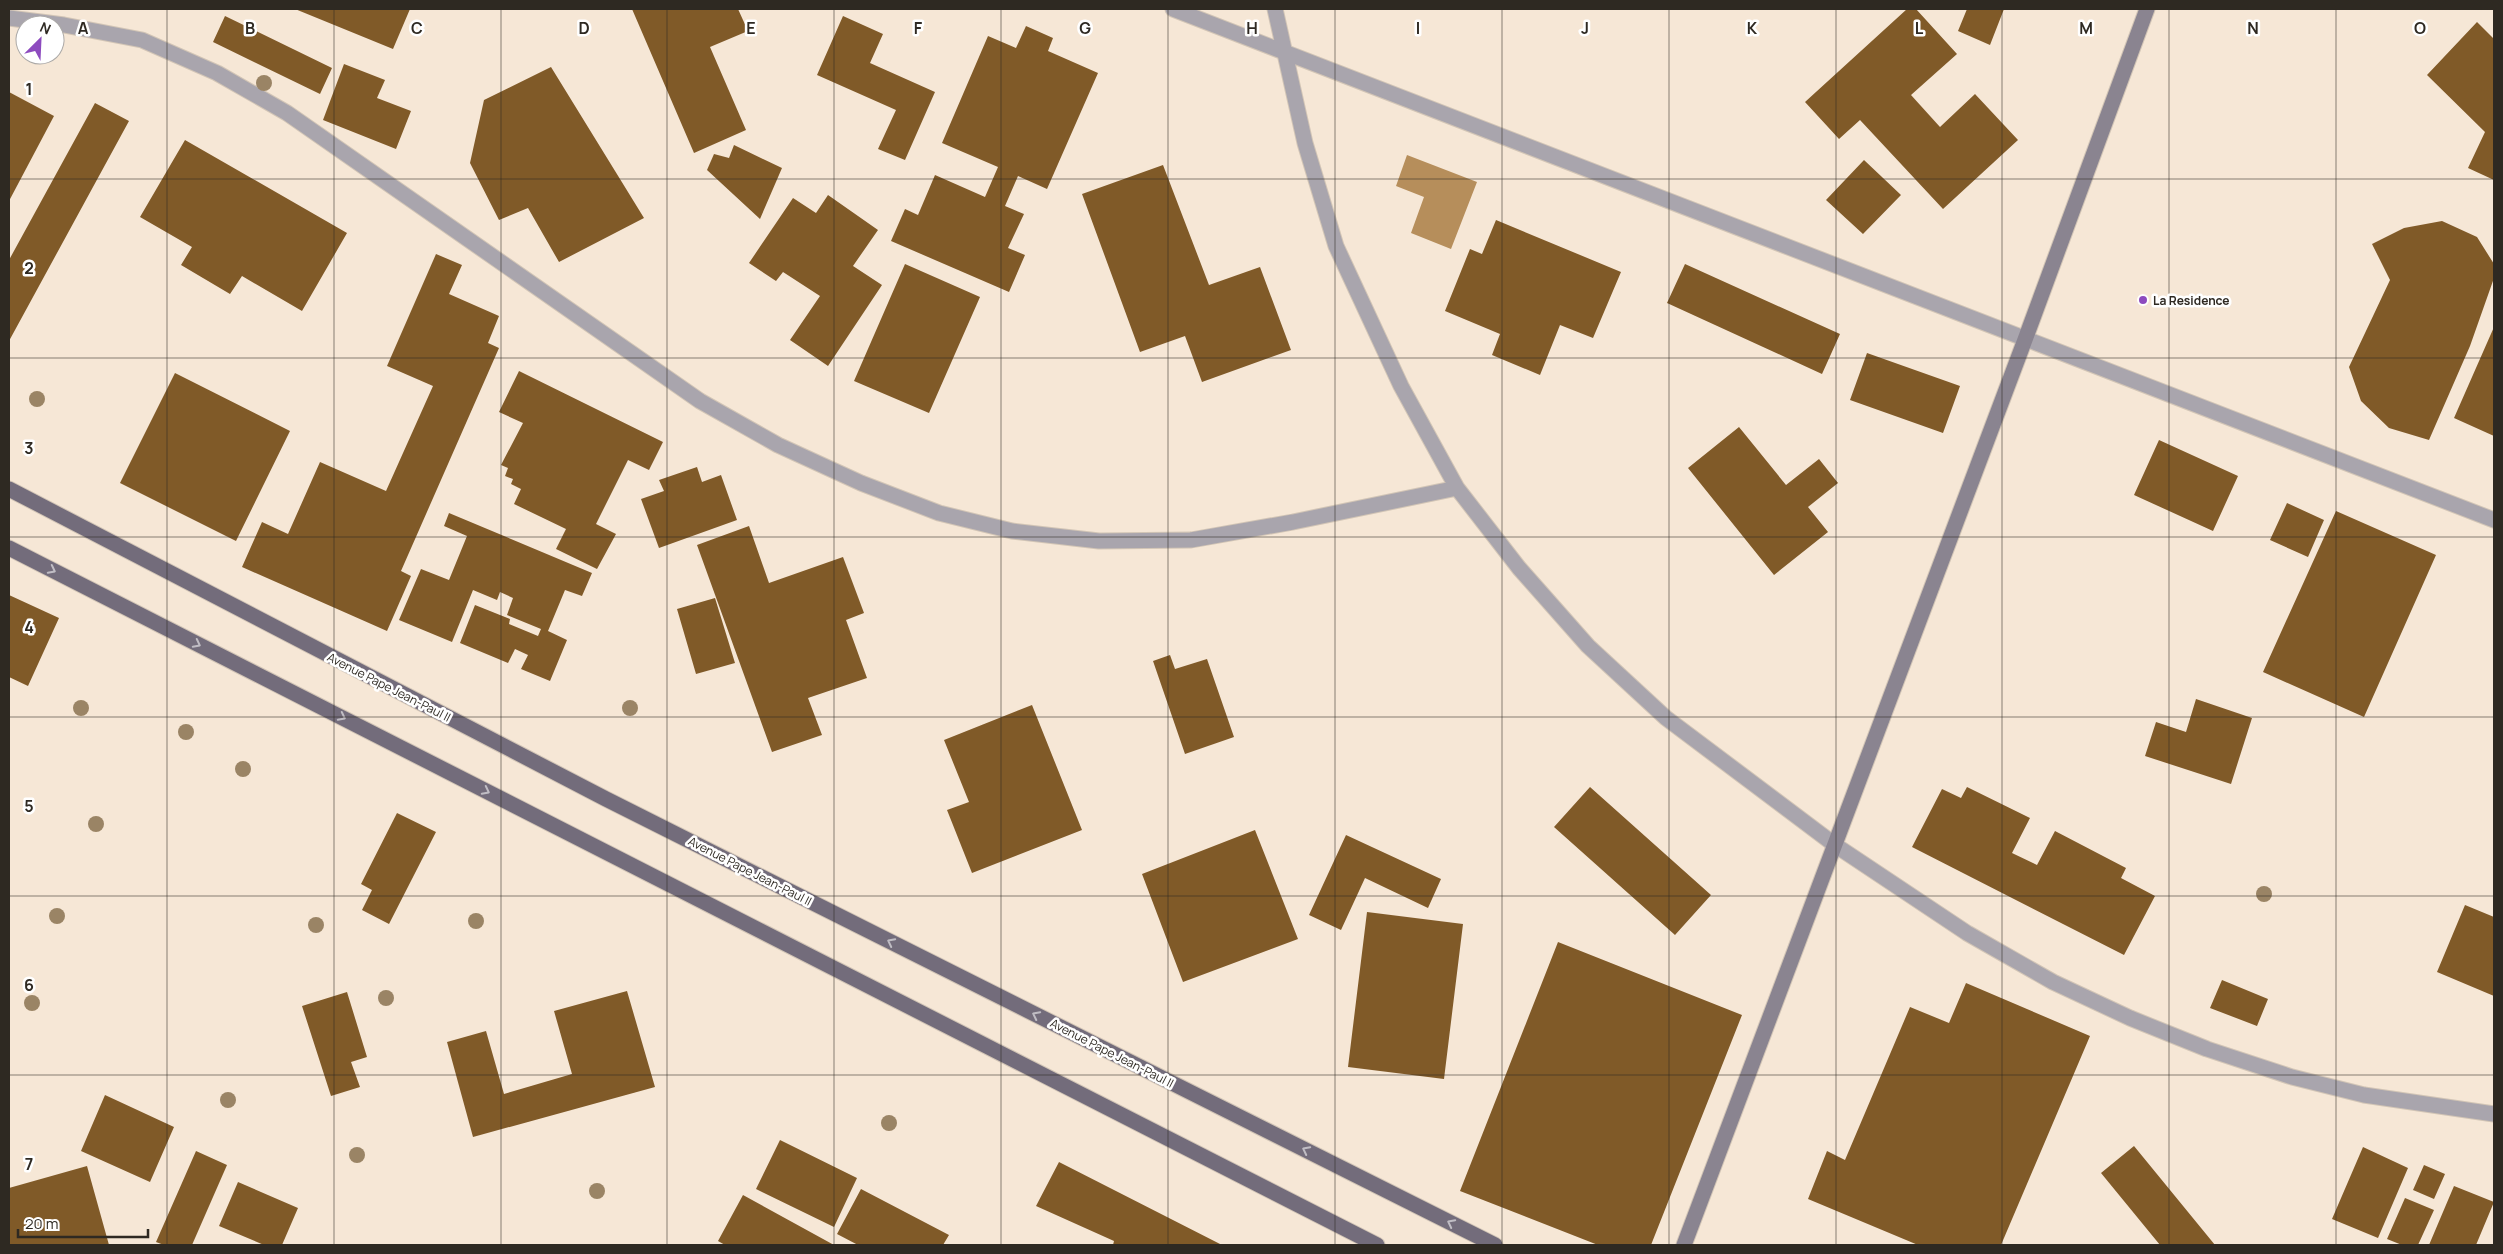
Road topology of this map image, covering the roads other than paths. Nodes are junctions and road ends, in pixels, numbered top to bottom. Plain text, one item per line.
1 (1173, 9) edge
2 (1275, 9) edge
3 (2146, 9) edge
4 (9, 18) edge
5 (1283, 51) junction
6 (2026, 337) junction
7 (1457, 488) junction
8 (9, 489) edge
9 (2494, 520) edge
10 (9, 548) edge
11 (1835, 845) junction
12 (2494, 1114) edge
13 (1377, 1245) edge
14 (1495, 1245) edge
15 (1684, 1245) edge

1 - 5 street
2 - 5 street
3 - 6 street
4 - 7 street
5 - 6 street
5 - 7 street
6 - 9 street
6 - 11 street
7 - 11 street
14 -> 8 main road, Avenue Pape Jean-Paul II
10 -> 13 main road
11 - 12 street
11 - 15 street

